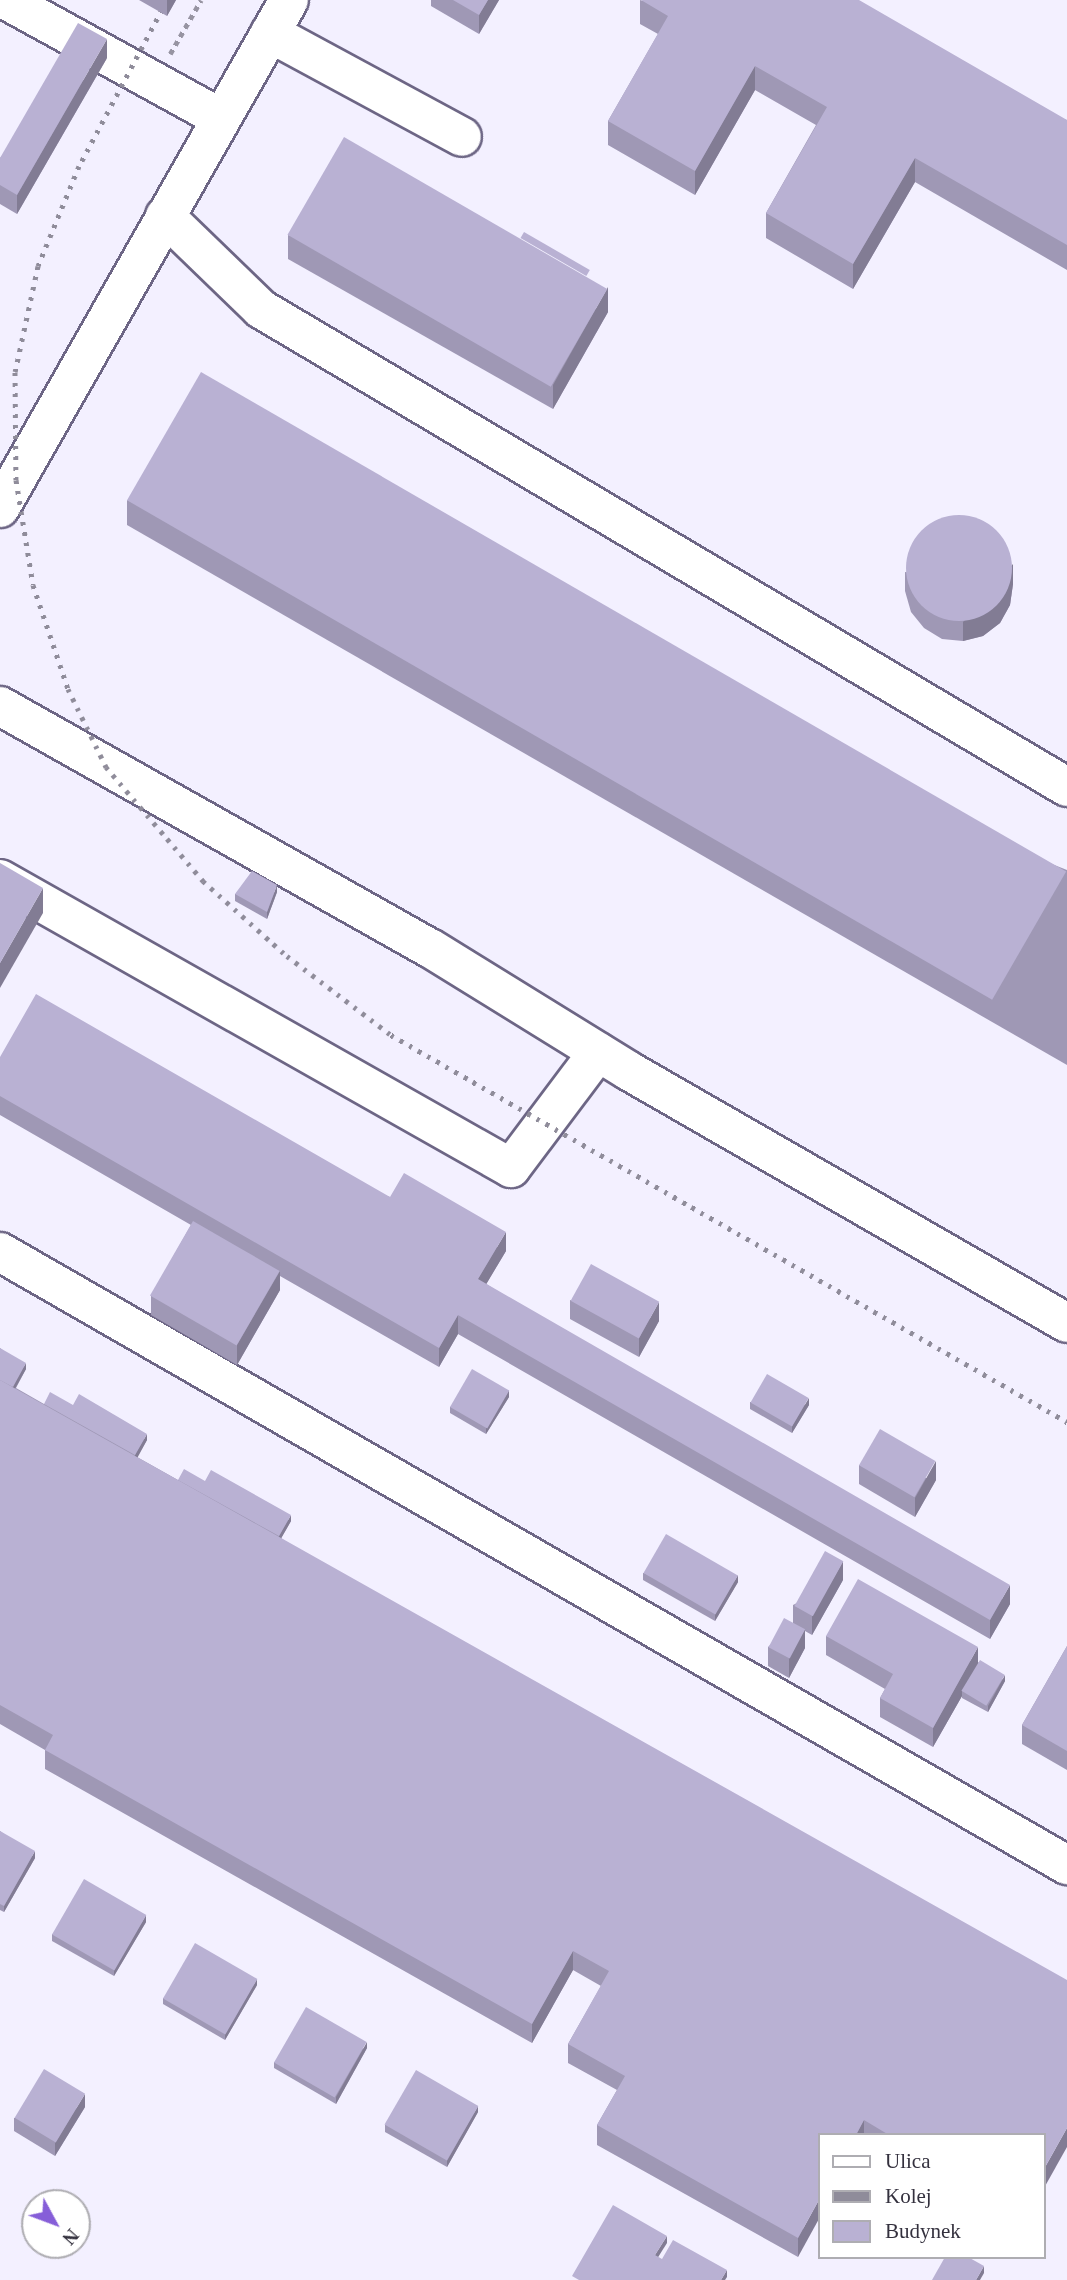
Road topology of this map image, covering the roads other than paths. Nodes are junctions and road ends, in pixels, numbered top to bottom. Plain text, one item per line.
1 (6, 0) edge
2 (289, 0) edge
3 (270, 33) junction
4 (221, 118) junction
5 (462, 137) dead end
6 (165, 216) junction
7 (0, 508) edge
8 (0, 706) edge
9 (1067, 787) edge
10 (0, 879) edge
11 (598, 1052) junction
12 (0, 1252) edge
13 (1067, 1323) edge
14 (1067, 1865) edge

1 - 4 lane
2 - 3 lane
3 - 4 lane
3 - 5 lane
4 - 6 lane
6 - 7 lane
6 - 9 lane
8 - 11 lane
10 - 11 lane
11 - 13 lane
12 - 14 lane

